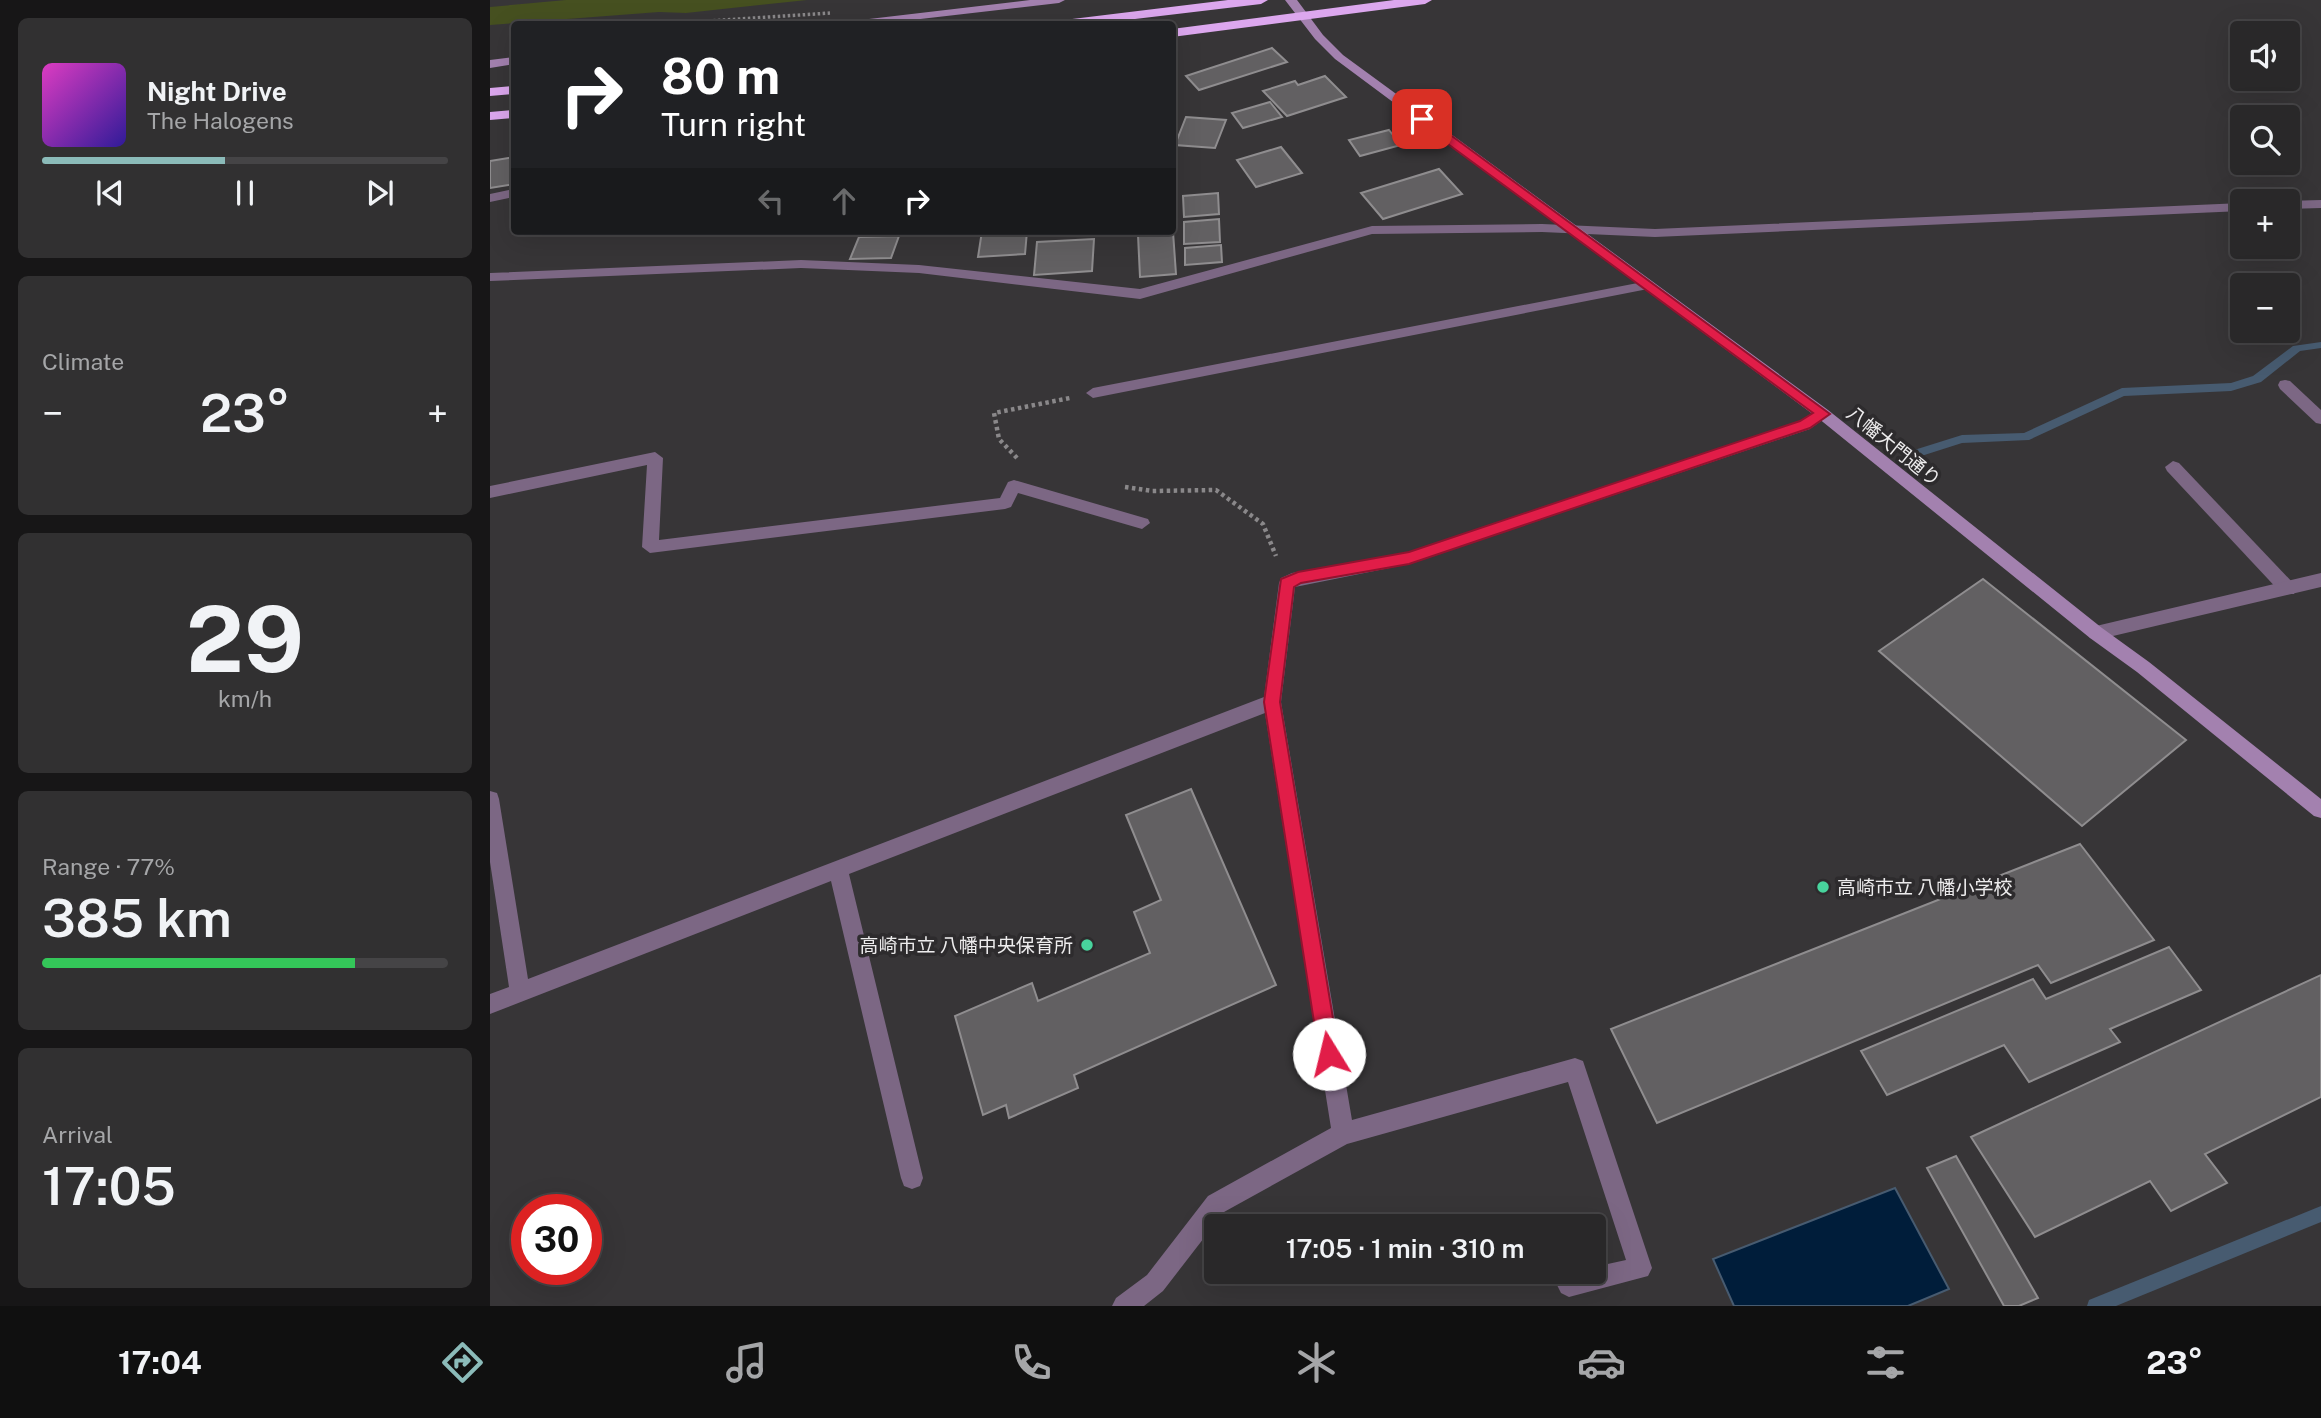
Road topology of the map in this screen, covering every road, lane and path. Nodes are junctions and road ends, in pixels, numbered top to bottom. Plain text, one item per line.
1 (1059, 0) edge
2 (1261, 0) edge
3 (1291, 0) edge
4 (1425, 0) edge
5 (833, 12) dead end
6 (1306, 16) junction
7 (706, 21) edge
8 (878, 21) edge
9 (1089, 21) edge
10 (1176, 32) edge
11 (511, 61) edge
12 (490, 64) edge
13 (511, 90) edge
14 (490, 92) edge
15 (511, 114) edge
16 (490, 116) edge
17 (511, 194) edge
18 (490, 198) edge
19 (2321, 204) edge
20 (2300, 205) edge
21 (2230, 208) edge
22 (1576, 230) junction
23 (490, 277) edge
24 (1648, 285) junction
25 (2285, 385) dead end
26 (1093, 393) joint
27 (1824, 414) junction
28 (2321, 419) edge
29 (2173, 467) dead end
30 (1111, 485) dead end
31 (1014, 486) junction
32 (490, 492) edge
33 (1142, 523) dead end
34 (2321, 580) edge
35 (1287, 583) junction
36 (2288, 589) junction
37 (2095, 634) junction
38 (1272, 702) junction
39 (490, 799) edge
40 (2321, 810) edge
41 (838, 869) junction
42 (520, 993) junction
43 (490, 1004) edge
44 (1343, 1134) junction
45 (912, 1178) dead end
46 (1569, 1285) dead end
47 (1124, 1306) edge

1 - 8 street
2 - 9 highway
3 - 6 street, 八幡大門通り
4 - 6 highway
5 - 7 path
6 - 10 highway
6 - 22 street, 八幡大門通り
11 - 12 street
13 - 14 highway
15 - 16 highway
17 - 18 street
19 - 20 street
21 - 22 street
22 - 23 street
22 - 24 street, 八幡大門通り
24 - 26 street
24 - 27 street, 八幡大門通り
25 - 28 street
26 - 31 path
27 - 35 street
27 - 37 street, 八幡大門通り
29 - 36 street
30 - 35 path
31 - 32 street
31 - 33 street
34 - 36 street
35 - 38 street
36 - 37 street
37 - 40 street, 八幡大門通り
38 - 41 street
38 - 44 street
39 - 42 street
41 - 42 street
41 - 45 street
42 - 43 street
44 - 46 street
44 - 47 street

